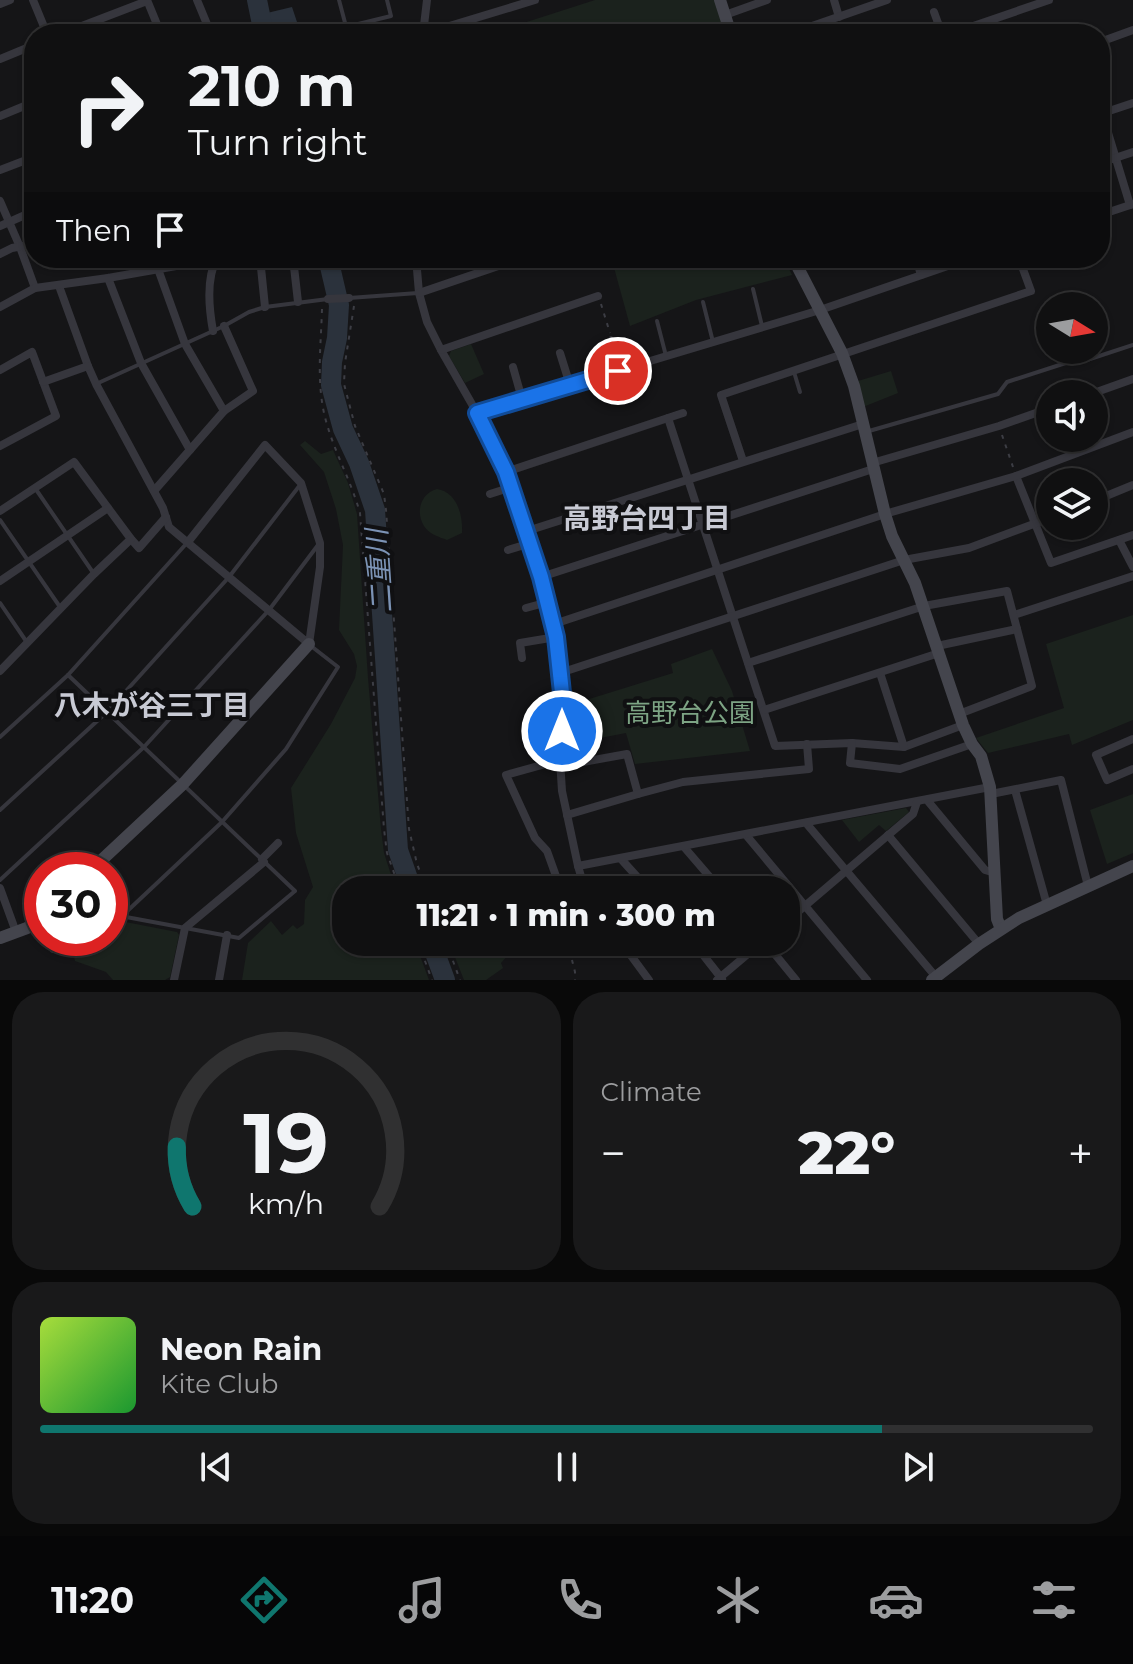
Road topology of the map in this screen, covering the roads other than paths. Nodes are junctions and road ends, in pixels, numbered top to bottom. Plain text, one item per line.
1 (10, 0) edge
2 (33, 0) edge
3 (147, 0) edge
4 (197, 0) edge
5 (339, 0) edge
6 (387, 0) edge
7 (427, 0) edge
8 (535, 0) edge
9 (720, 0) edge
10 (767, 0) edge
11 (834, 0) edge
12 (887, 0) edge
13 (1049, 0) edge
14 (0, 4) edge
15 (1020, 5) edge
16 (934, 12) dead end
17 (725, 15) junction
18 (839, 17) junction
19 (43, 24) edge
20 (86, 24) edge
21 (157, 24) edge
22 (207, 24) edge
23 (345, 24) edge
24 (358, 24) edge
25 (424, 24) edge
26 (456, 24) edge
27 (728, 24) edge
28 (818, 24) edge
29 (938, 24) edge
30 (974, 24) edge
31 (1133, 30) edge
32 (1110, 38) edge
33 (24, 49) edge
34 (0, 59) edge
35 (1133, 103) edge
36 (24, 106) edge
37 (1110, 111) edge
38 (0, 116) edge
39 (1110, 140) edge
40 (1133, 152) edge
41 (1116, 158) junction
42 (1110, 160) edge
43 (24, 161) edge
44 (0, 170) edge
45 (0, 201) edge
46 (1132, 204) edge
47 (1110, 212) edge
48 (24, 215) edge
49 (4, 224) edge
50 (24, 246) edge
51 (20, 247) junction
52 (0, 254) edge
53 (24, 258) edge
54 (28, 268) edge
55 (163, 268) edge
56 (212, 268) edge
57 (261, 268) edge
58 (294, 268) edge
59 (417, 268) edge
60 (493, 268) edge
61 (798, 268) edge
62 (919, 268) edge
63 (942, 268) edge
64 (1023, 268) edge
65 (158, 269) junction
66 (921, 275) junction
67 (108, 278) junction
68 (59, 286) junction
69 (35, 288) junction
70 (753, 289) dead end
71 (419, 293) junction
72 (598, 296) road end
73 (352, 298) joint
74 (325, 300) joint
75 (298, 302) junction
76 (703, 302) dead end
77 (0, 307) edge
78 (265, 307) junction
79 (820, 310) junction
80 (657, 321) dead end
81 (224, 326) junction
82 (762, 327) junction
83 (213, 331) junction
84 (611, 338) road end
85 (713, 342) junction
86 (185, 344) junction
87 (1133, 345) edge
88 (441, 350) junction
89 (560, 353) dead end
90 (842, 353) junction
91 (666, 356) junction
92 (141, 363) junction
93 (88, 366) junction
94 (513, 367) dead end
95 (0, 370) edge
96 (794, 370) junction
97 (618, 371) junction
98 (1133, 379) edge
99 (43, 382) junction
100 (96, 384) junction
101 (570, 385) junction
102 (1108, 388) edge
103 (800, 392) dead end
104 (522, 399) junction
105 (224, 411) junction
106 (477, 413) junction
107 (683, 413) dead end
108 (1036, 413) edge
109 (668, 418) junction
110 (864, 428) junction
111 (1133, 432) edge
112 (0, 446) edge
113 (190, 450) junction
114 (743, 461) junction
115 (872, 466) junction
116 (506, 472) junction
117 (1016, 476) junction
118 (688, 480) junction
119 (301, 483) junction
120 (1133, 485) edge
121 (512, 487) junction
122 (35, 488) junction
123 (154, 491) junction
124 (490, 494) dead end
125 (1108, 495) edge
126 (108, 508) junction
127 (0, 511) edge
128 (885, 514) junction
129 (166, 517) junction
130 (0, 520) edge
131 (703, 524) junction
132 (1035, 524) junction
133 (527, 531) junction
134 (1133, 535) edge
135 (67, 536) junction
136 (131, 539) junction
137 (1119, 540) junction
138 (188, 542) junction
139 (320, 543) junction
140 (531, 543) junction
141 (508, 550) dead end
142 (904, 560) junction
143 (28, 562) junction
144 (1133, 567) edge
145 (718, 570) junction
146 (94, 574) junction
147 (1133, 576) edge
148 (229, 577) junction
149 (541, 577) junction
150 (0, 581) edge
151 (548, 602) junction
152 (0, 603) edge
153 (924, 606) junction
154 (526, 608) dead end
155 (61, 609) junction
156 (269, 610) junction
157 (1014, 615) junction
158 (733, 616) junction
159 (554, 624) junction
160 (1017, 629) junction
161 (556, 637) junction
162 (28, 644) junction
163 (309, 644) junction
164 (938, 649) junction
165 (522, 658) dead end
166 (748, 663) junction
167 (0, 671) edge
168 (560, 673) junction
169 (880, 673) junction
170 (68, 675) junction
171 (764, 710) junction
172 (107, 712) junction
173 (961, 719) junction
174 (0, 737) edge
175 (1133, 739) edge
176 (852, 743) junction
177 (807, 744) junction
178 (972, 744) junction
179 (144, 747) junction
180 (904, 747) junction
181 (560, 763) junction
182 (1133, 769) edge
183 (183, 784) junction
184 (990, 790) junction
185 (1015, 790) junction
186 (638, 794) junction
187 (927, 800) junction
188 (917, 802) junction
189 (0, 810) edge
190 (567, 815) junction
191 (222, 822) junction
192 (806, 823) junction
193 (746, 835) junction
194 (888, 835) junction
195 (278, 843) dead end
196 (684, 847) junction
197 (110, 852) edge
198 (621, 859) junction
199 (263, 861) junction
200 (578, 866) junction
201 (1133, 866) edge
202 (847, 870) junction
203 (995, 873) junction
204 (556, 876) edge
205 (581, 876) edge
206 (636, 876) edge
207 (709, 876) edge
208 (0, 880) edge
209 (1088, 886) junction
210 (0, 888) edge
211 (805, 905) junction
212 (1047, 905) junction
213 (800, 909) edge
214 (128, 910) edge
215 (128, 917) edge
216 (185, 928) junction
217 (24, 929) edge
218 (1001, 929) junction
219 (16, 932) junction
220 (227, 935) junction
221 (0, 938) edge
222 (979, 944) junction
223 (631, 956) edge
224 (703, 956) edge
225 (747, 956) edge
226 (775, 956) edge
227 (934, 978) edge
228 (720, 979) edge
229 (174, 980) edge
230 (219, 980) edge
231 (649, 980) edge
232 (796, 980) edge
233 (867, 980) edge

1 - 14 street
2 - 19 street
3 - 20 street
3 - 21 street
4 - 22 street
5 - 23 lane
6 - 24 lane
7 - 25 street
8 - 26 street
9 - 17 street
10 - 17 street
11 - 18 street
12 - 18 street
13 - 15 street
15 - 30 street
16 - 29 street
17 - 27 street
18 - 28 street
31 - 32 street
33 - 34 street
35 - 37 street
36 - 38 street
39 - 41 street
40 - 41 street
41 - 42 street
41 - 46 street
43 - 44 street
45 - 49 street
46 - 47 street
48 - 49 street
49 - 51 street
50 - 51 street
51 - 52 street
51 - 53 street
54 - 69 street
55 - 65 street
56 - 83 street
57 - 78 street
58 - 75 street
59 - 71 street
60 - 71 street
61 - 79 street
62 - 66 street
63 - 66 street
64 - 90 street
65 - 67 street
65 - 86 street
66 - 79 street
67 - 68 street
67 - 92 street
68 - 69 street
68 - 93 street
69 - 77 street
70 - 82 lane
71 - 73 lane
71 - 88 street
72 - 88 street
73 - 74 street
74 - 75 lane
75 - 78 lane
76 - 85 lane
78 - 81 lane
79 - 82 street
79 - 90 street
80 - 91 lane
81 - 83 lane
81 - 105 street
82 - 85 street
83 - 86 lane
84 - 97 lane
85 - 91 street
86 - 92 lane
86 - 105 street
87 - 110 lane
88 - 106 street
89 - 101 street
90 - 96 street
90 - 110 street
91 - 97 street
92 - 100 lane
92 - 113 street
93 - 99 street
93 - 100 street
94 - 104 street
95 - 99 street
96 - 103 lane
96 - 114 street
97 - 101 street
98 - 102 street
99 - 112 street
100 - 123 street
101 - 104 street
104 - 106 street
105 - 113 street
106 - 116 street
107 - 109 street
108 - 115 street
109 - 116 street
109 - 118 street
110 - 114 street
110 - 115 street
111 - 117 street
113 - 123 street
114 - 118 street
115 - 128 street
115 - 131 street
116 - 121 street
117 - 128 street
117 - 132 street
118 - 131 street
118 - 133 street
119 - 138 street
119 - 139 street
119 - 148 lane
120 - 125 street
121 - 124 street
121 - 133 street
122 - 126 street
122 - 127 street
122 - 135 lane
123 - 129 street
126 - 135 street
126 - 136 street
128 - 142 street
128 - 145 street
129 - 136 street
129 - 138 street
130 - 143 lane
131 - 145 street
131 - 149 street
132 - 137 street
132 - 142 street
133 - 140 street
134 - 137 street
135 - 143 street
135 - 146 lane
136 - 146 street
137 - 144 street
138 - 148 street
138 - 170 lane
139 - 156 lane
139 - 163 street
140 - 141 street
140 - 149 street
142 - 153 street
142 - 158 street
143 - 150 street
143 - 155 lane
145 - 158 street
145 - 159 street
146 - 155 street
147 - 157 street
148 - 156 street
148 - 172 lane
149 - 151 street
151 - 154 street
151 - 159 street
152 - 162 lane
153 - 157 street
153 - 164 street
153 - 166 street
155 - 162 street
156 - 163 street
156 - 179 lane
157 - 160 street
158 - 166 street
158 - 168 street
159 - 161 street
160 - 164 street
160 - 173 street
161 - 165 street
161 - 168 street
162 - 167 street
163 - 183 street
163 - 191 lane
164 - 169 street
164 - 173 street
166 - 171 street
168 - 181 street
169 - 171 street
169 - 180 street
170 - 172 lane
170 - 174 lane
171 - 177 street
172 - 179 lane
172 - 189 lane
173 - 178 street
173 - 180 street
175 - 182 street
176 - 177 street
176 - 178 street
176 - 180 street
177 - 186 street
178 - 184 street
179 - 183 lane
179 - 208 lane
181 - 186 street
181 - 190 street
181 - 204 street
183 - 191 lane
183 - 197 street
184 - 185 street
184 - 187 street
184 - 203 street
185 - 209 street
185 - 212 street
186 - 190 street
187 - 188 street
187 - 203 street
188 - 192 street
188 - 194 street
190 - 200 street
191 - 199 lane
191 - 214 lane
192 - 193 street
192 - 202 street
193 - 196 street
193 - 211 street
194 - 202 street
194 - 222 street
195 - 199 street
196 - 198 street
196 - 207 street
198 - 200 street
198 - 206 street
199 - 216 street
199 - 220 lane
200 - 205 street
201 - 209 street
202 - 211 street
202 - 227 street
203 - 218 street
209 - 212 street
210 - 219 street
211 - 213 street
211 - 233 street
212 - 218 street
215 - 216 lane
216 - 220 lane
216 - 229 street
217 - 219 street
218 - 222 street
219 - 221 street
220 - 230 street
222 - 227 street
223 - 231 street
224 - 228 street
225 - 228 street
226 - 232 street

